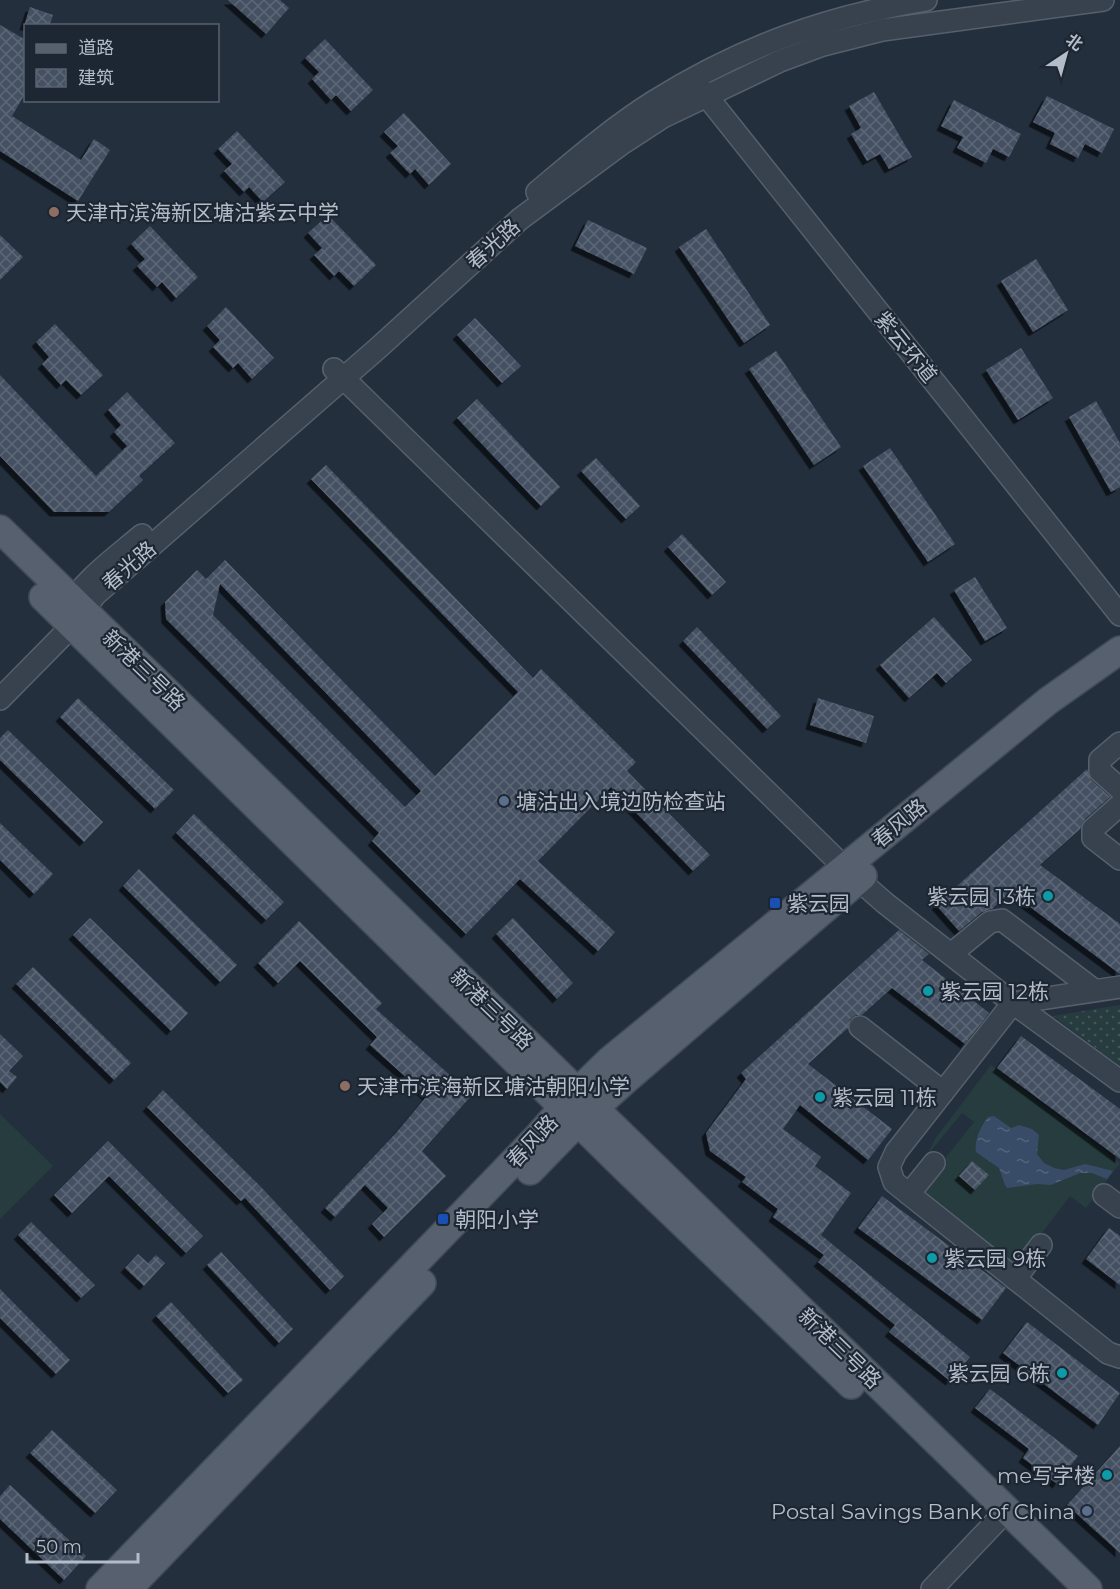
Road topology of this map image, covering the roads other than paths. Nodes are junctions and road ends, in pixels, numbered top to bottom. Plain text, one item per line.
1 (926, 0) edge
2 (1103, 0) edge
3 (706, 84) junction
4 (338, 374) junction
5 (0, 529) edge
6 (0, 555) edge
7 (1120, 593) edge
8 (73, 613) junction
9 (1120, 615) edge
10 (1119, 657) edge
11 (0, 683) edge
12 (0, 699) edge
13 (1120, 743) edge
14 (1120, 789) edge
15 (1120, 805) edge
16 (1120, 859) edge
17 (852, 873) junction
18 (951, 954) junction
19 (1120, 987) edge
20 (1094, 990) junction
21 (1013, 1003) junction
22 (860, 1027) dead end
23 (534, 1064) junction
24 (619, 1069) junction
25 (1120, 1080) edge
26 (943, 1092) junction
27 (579, 1106) junction
28 (615, 1142) junction
29 (544, 1143) junction
30 (934, 1163) dead end
31 (909, 1194) junction
32 (1041, 1245) dead end
33 (1015, 1279) junction
34 (1120, 1357) edge
35 (1000, 1517) junction
36 (100, 1589) edge
37 (128, 1589) edge
38 (932, 1589) edge
39 (1064, 1589) edge
40 (1088, 1589) edge

1 - 3 street, 春光路
2 - 3 street, 春光路
3 - 4 street, 春光路
3 - 7 street, 紫云环道
3 - 9 street, 紫云环道
4 - 8 street, 春光路
4 - 17 street
5 - 8 main road, 新港三号路
6 - 8 main road, 新港三号路
8 - 11 street, 春光路
8 - 12 street, 春光路
8 - 23 main road, 新港三号路
10 - 17 main road, 春风路
13 - 14 street
15 - 16 street
17 - 18 street
17 - 24 main road, 春风路
18 - 20 street
18 - 21 street
19 - 20 street
20 - 21 street
21 - 25 street
21 - 26 street
22 - 26 street
23 - 24 main road
23 - 27 main road, 新港三号路
24 - 27 main road
26 - 31 street
27 - 28 main road, 新港三号路
27 - 29 main road, 春风路
28 - 29 main road
28 - 35 main road, 新港三号路
29 - 36 main road, 春风路
29 - 37 main road, 春风路
30 - 31 street
31 - 33 street
32 - 33 street
33 - 34 street
35 - 38 street
35 - 39 main road, 新港三号路
35 - 40 main road, 新港三号路

